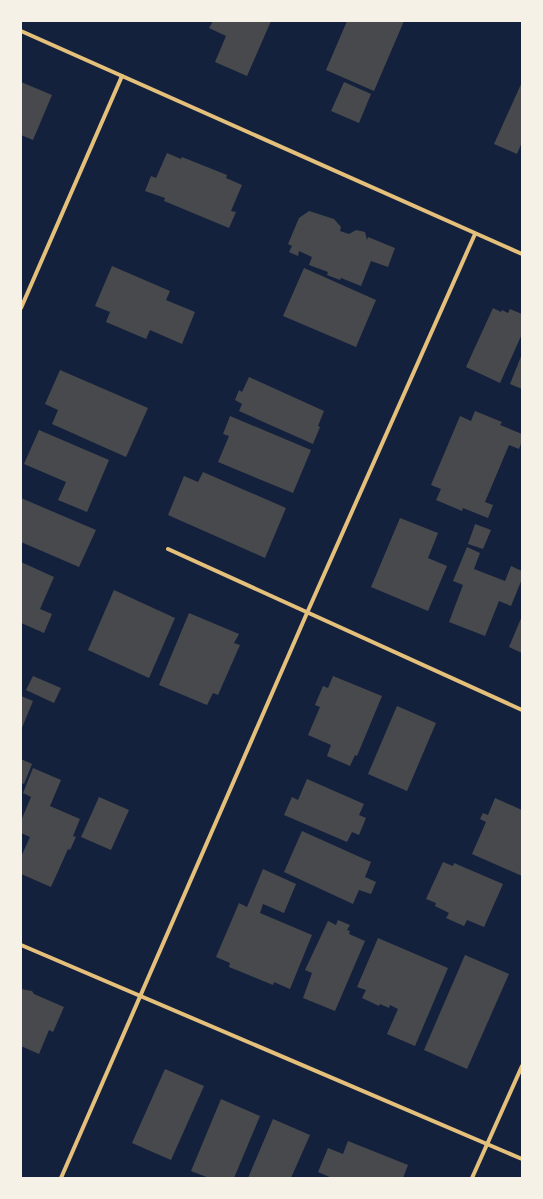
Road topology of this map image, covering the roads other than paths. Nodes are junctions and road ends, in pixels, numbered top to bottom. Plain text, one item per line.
1 (21, 31) edge
2 (122, 76) junction
3 (476, 234) junction
4 (522, 254) edge
5 (21, 308) edge
6 (168, 549) dead end
7 (307, 613) junction
8 (522, 710) edge
9 (21, 945) edge
10 (139, 996) junction
11 (522, 1066) edge
12 (488, 1144) junction
13 (522, 1159) edge
14 (61, 1178) edge
15 (472, 1178) edge

1 - 2 street
2 - 3 street
2 - 5 street
3 - 4 street
3 - 7 street
6 - 7 street
7 - 8 street
7 - 10 street
9 - 10 street
10 - 12 street
10 - 14 street
11 - 12 street
12 - 13 street
12 - 15 street

